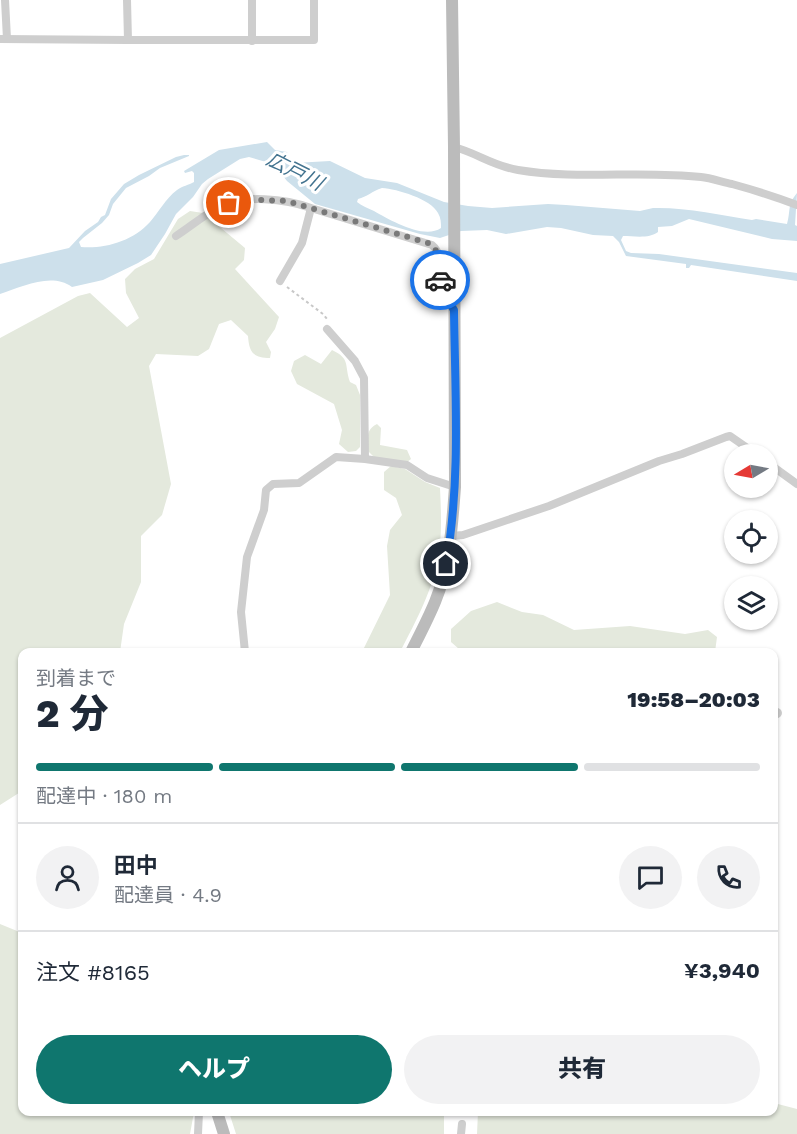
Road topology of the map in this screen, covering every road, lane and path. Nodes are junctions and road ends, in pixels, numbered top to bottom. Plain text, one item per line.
1 (5, 0) edge
2 (127, 0) edge
3 (252, 0) edge
4 (314, 0) edge
5 (452, 0) edge
6 (4, 39) edge
7 (128, 40) junction
8 (252, 41) junction
9 (454, 147) junction
10 (797, 205) edge
11 (311, 208) junction
12 (176, 236) dead end
13 (280, 281) joint
14 (454, 310) junction
15 (327, 329) joint
16 (742, 444) edge
17 (365, 459) junction
18 (778, 470) edge
19 (797, 484) edge
20 (455, 488) junction
21 (451, 536) junction
22 (245, 648) edge
23 (413, 648) edge
24 (199, 1116) edge
25 (218, 1116) edge
26 (462, 1124) dead end
27 (198, 1134) edge
28 (224, 1134) edge
29 (461, 1134) edge

1 - 6 street
2 - 7 street
3 - 8 street
4 - 8 street
5 - 9 main road
6 - 7 street
7 - 8 street
9 - 10 street
9 - 14 main road
11 - 12 street
11 - 13 street
11 - 14 street
13 - 15 path
14 - 20 main road
15 - 17 street
16 - 21 street
17 - 20 street
17 - 22 street
18 - 19 street
20 - 21 main road
21 - 23 main road
24 - 27 street
25 - 28 main road
26 - 29 street

